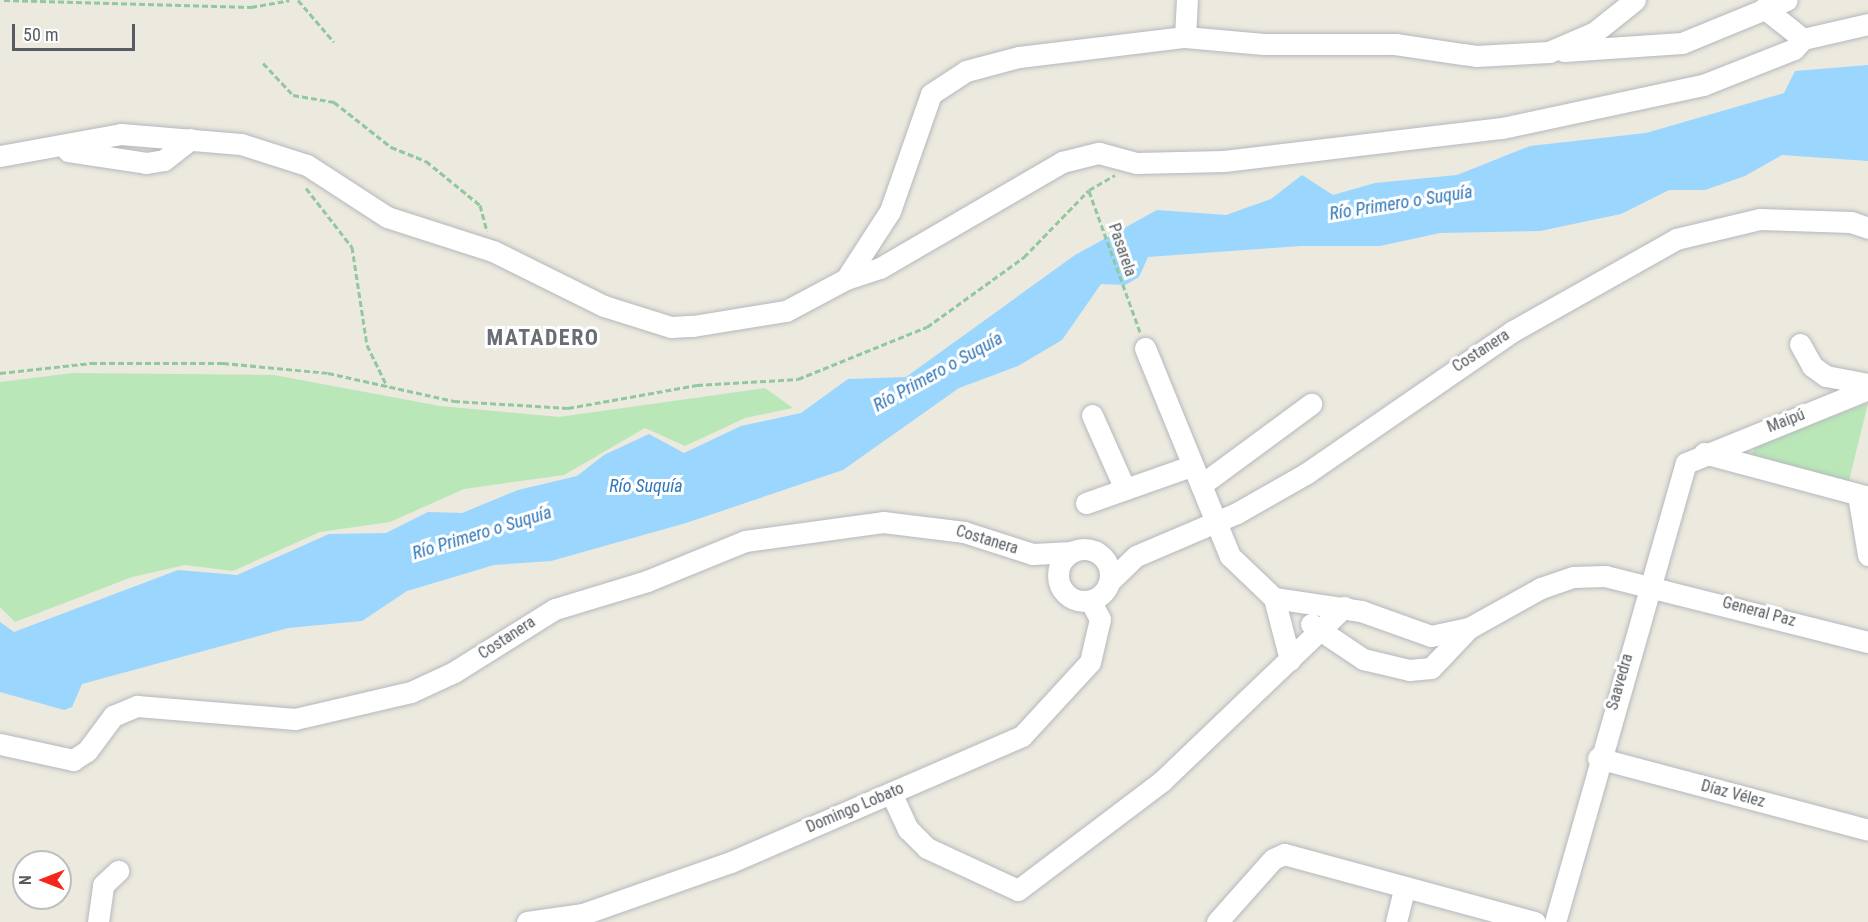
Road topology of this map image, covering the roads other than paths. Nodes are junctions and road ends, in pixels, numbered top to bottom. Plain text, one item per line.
1 (1187, 0) edge
2 (1635, 0) edge
3 (1787, 0) edge
4 (1764, 8) junction
5 (1868, 24) edge
6 (1185, 37) junction
7 (1803, 39) junction
8 (1549, 52) junction
9 (191, 139) junction
10 (57, 149) junction
11 (0, 156) edge
12 (1862, 221) edge
13 (846, 279) junction
14 (1800, 344) dead end
15 (1145, 348) road end
16 (1868, 384) edge
17 (1868, 389) edge
18 (1311, 404) dead end
19 (1092, 415) dead end
20 (1704, 453) junction
21 (1191, 466) junction
22 (1201, 485) junction
23 (1125, 489) junction
24 (1863, 496) edge
25 (1086, 503) dead end
26 (1214, 524) junction
27 (1072, 552) junction
28 (1096, 553) junction
29 (1032, 554) junction
30 (1868, 555) edge
31 (1136, 556) junction
32 (1058, 580) junction
33 (1109, 582) junction
34 (1649, 583) junction
35 (1274, 598) junction
36 (1090, 600) junction
37 (1344, 607) junction
38 (1469, 628) junction
39 (1321, 632) junction
40 (1868, 642) edge
41 (1290, 660) junction
42 (0, 744) edge
43 (1598, 758) junction
44 (891, 793) junction
45 (1868, 830) edge
46 (118, 872) dead end
47 (1405, 887) junction
48 (98, 922) edge
49 (527, 922) edge
50 (1217, 922) edge
51 (1396, 922) edge
52 (1535, 922) edge
53 (1555, 922) edge

1 - 6 street
2 - 8 street
3 - 4 street
4 - 7 street
4 - 8 street
5 - 7 street
6 - 8 street
6 - 13 street
7 - 13 street
9 - 10 street
9 - 10 street
9 - 13 street
10 - 11 street
12 - 26 street, Costanera
14 - 16 street
15 - 21 street
17 - 20 street, Maipú
18 - 22 street
19 - 23 street
20 - 24 street
20 - 34 street, Saavedra
21 - 22 street
21 - 23 street
22 - 26 street
23 - 25 street
24 - 30 street
26 - 31 street, Costanera
26 - 35 street
27 - 28 street, Costanera
27 - 29 street, Costanera
27 - 32 street
28 - 31 street, Costanera
28 - 33 street
29 - 32 street, Costanera
29 - 42 street, Costanera
31 - 33 street, Costanera
32 - 36 street, Costanera
33 - 36 street, Costanera
34 - 38 street, General Paz
34 - 40 street, General Paz
34 - 43 street, Saavedra
35 - 37 street
35 - 39 street
35 - 41 street
36 - 44 street, Domingo Lobato
37 - 38 street
37 - 39 street
38 - 39 street
39 - 41 street
41 - 44 street
43 - 45 street, Díaz Vélez
43 - 53 street, Saavedra
44 - 49 street, Domingo Lobato
46 - 48 street
47 - 50 street
47 - 51 street
47 - 52 street

